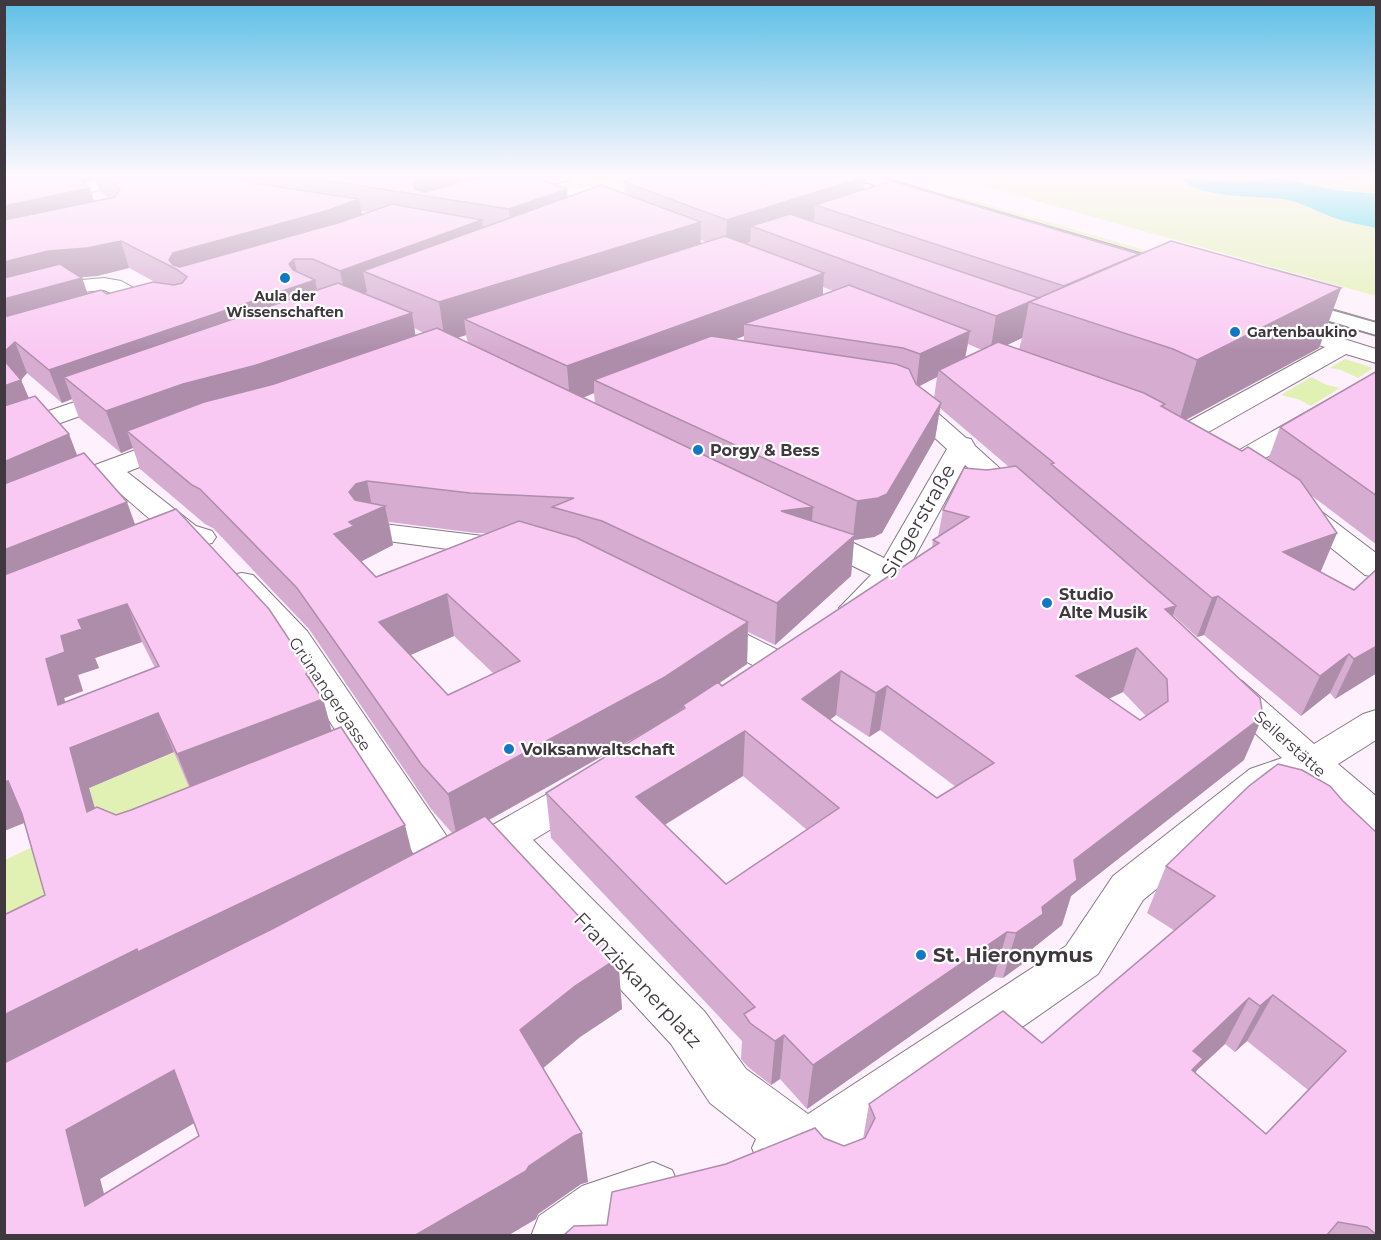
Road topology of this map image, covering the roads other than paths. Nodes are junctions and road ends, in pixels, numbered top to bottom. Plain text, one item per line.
1 (178, 298) edge
2 (1275, 299) edge
3 (4, 302) edge
4 (144, 302) junction
5 (119, 310) edge
6 (1256, 318) edge
7 (1377, 329) edge
8 (1377, 356) edge
9 (1373, 384) edge
10 (135, 388) edge
11 (917, 394) edge
12 (205, 432) edge
13 (4, 435) edge
14 (962, 446) junction
15 (1232, 466) junction
16 (105, 471) junction
17 (4, 517) edge
18 (784, 520) edge
19 (1046, 522) edge
20 (186, 532) junction
21 (375, 532) dead end
22 (153, 546) edge
23 (539, 553) edge
24 (1377, 568) edge
25 (891, 573) junction
26 (685, 617) edge
27 (835, 623) edge
28 (1205, 667) edge
29 (741, 690) edge
30 (1377, 723) edge
31 (1311, 764) junction
32 (616, 772) edge
33 (1377, 818) edge
34 (506, 838) junction
35 (818, 1147) junction
36 (559, 1236) edge

1 - 4 street
2 - 7 street
3 - 4 street
4 - 5 street
6 - 8 street
9 - 15 street
9 - 15 street
10 - 13 street
11 - 14 street
12 - 16 street
14 - 19 street
14 - 25 street, Singerstraße
15 - 24 street
16 - 17 street
16 - 20 street, Grünangergasse
18 - 25 street
20 - 22 street
20 - 34 street, Grünangergasse
21 - 23 street
25 - 27 street, Singerstraße
26 - 29 street
28 - 31 street, Seilerstätte
30 - 31 street
31 - 33 street, Seilerstätte
31 - 35 street
32 - 34 street
34 - 35 street, Franziskanerplatz
35 - 36 street

